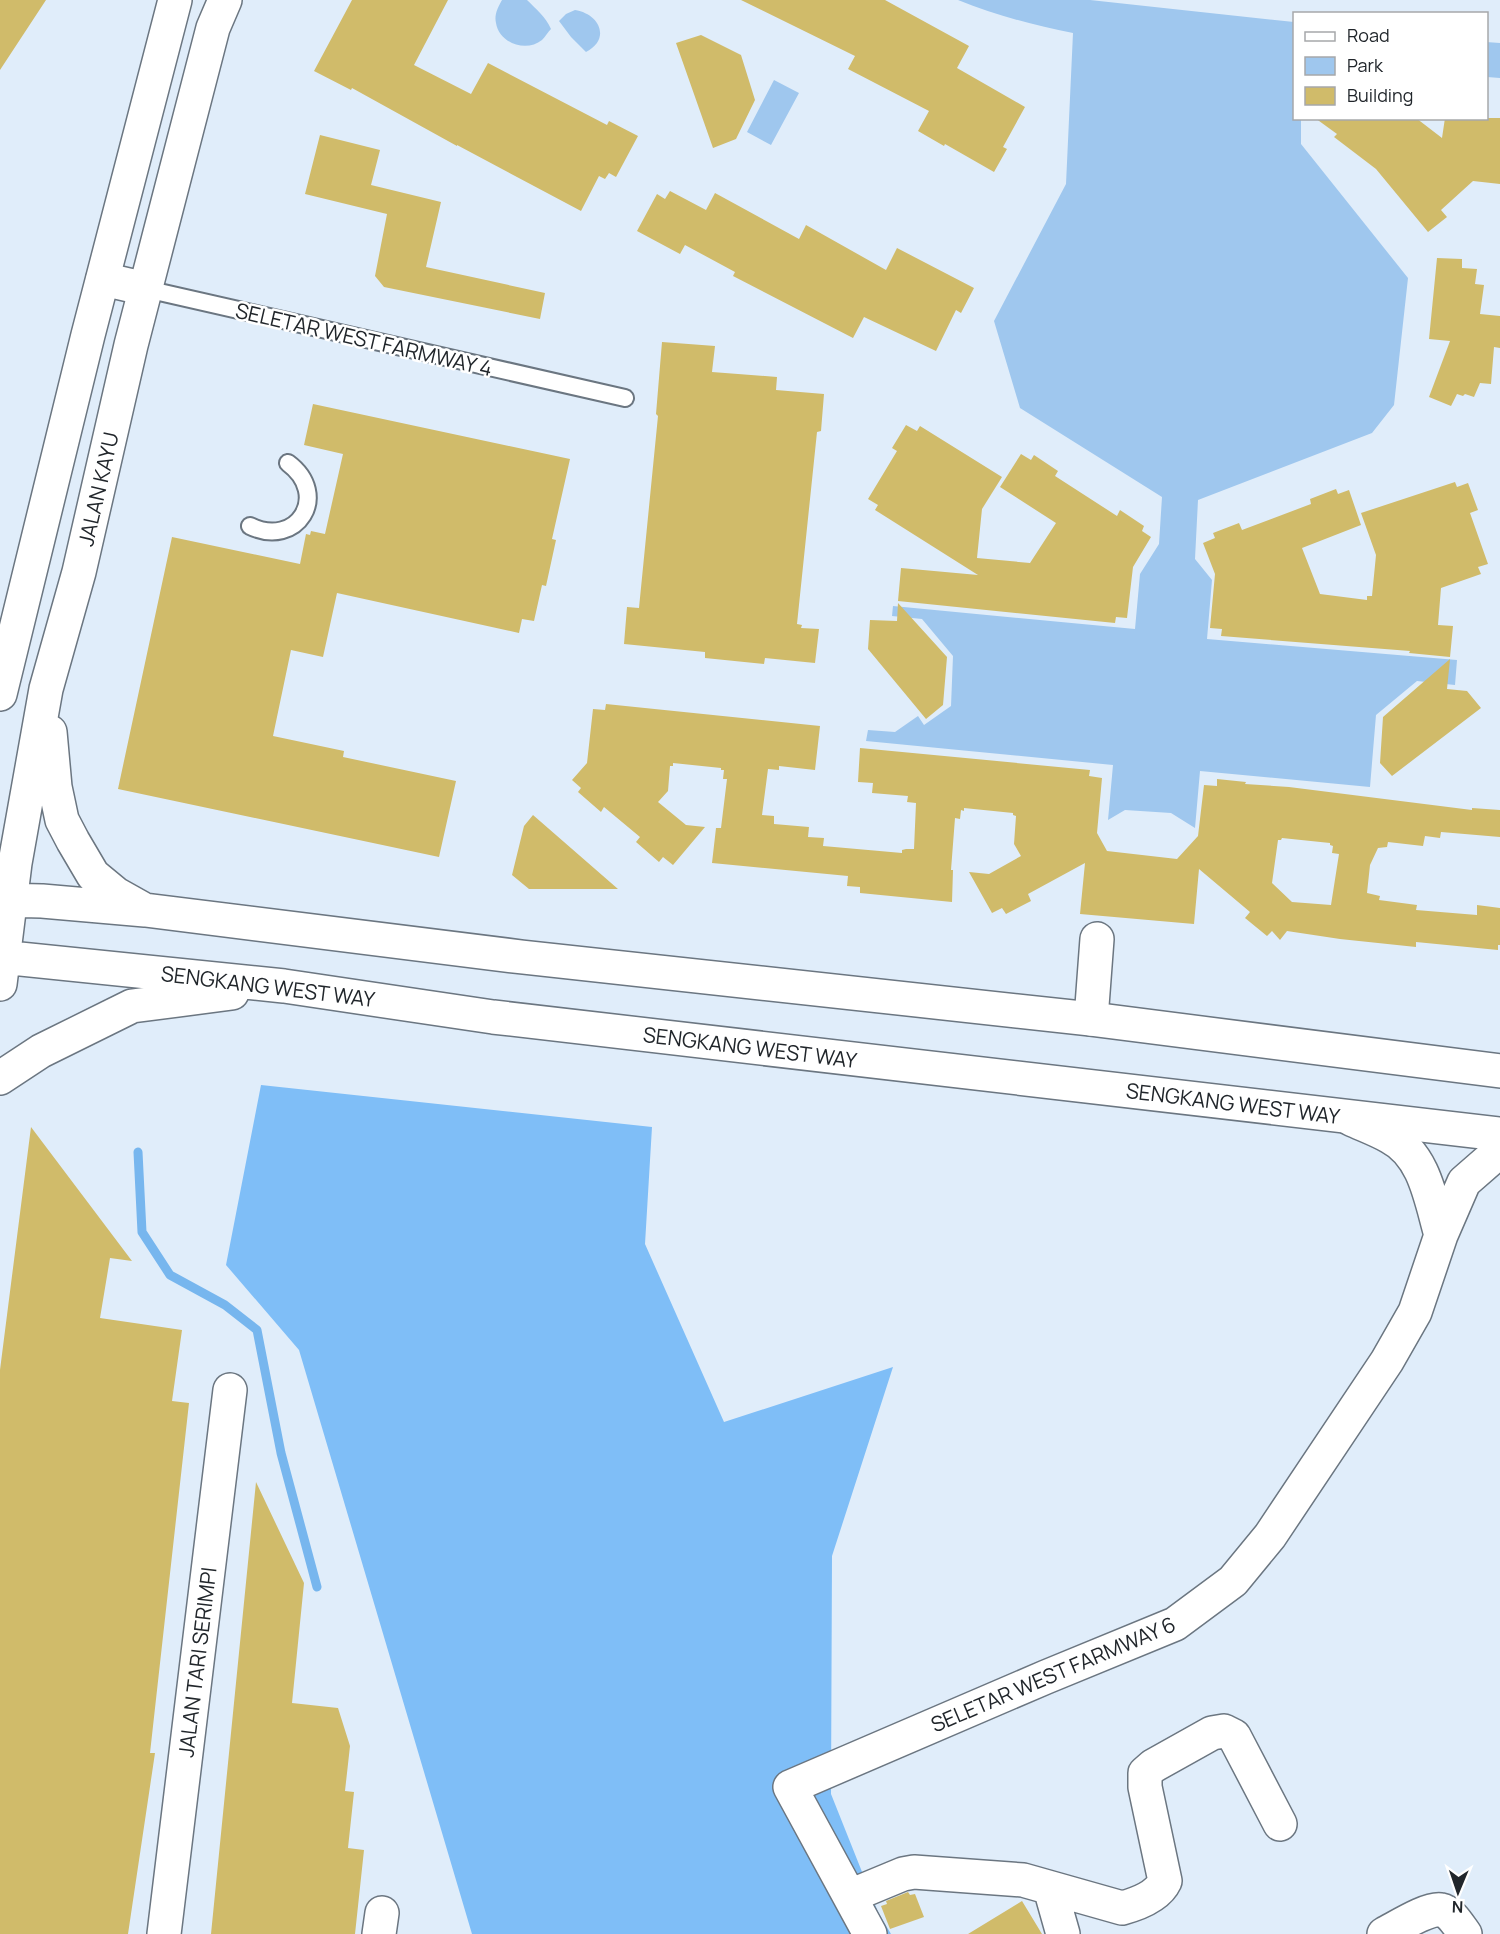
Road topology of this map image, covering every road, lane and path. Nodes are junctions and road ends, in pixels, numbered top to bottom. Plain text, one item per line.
1 (175, 0) edge
2 (225, 0) edge
3 (103, 279) junction
4 (146, 289) junction
5 (625, 398) dead end
6 (288, 463) dead end
7 (250, 526) dead end
8 (46, 689) junction
9 (0, 694) edge
10 (5, 900) edge
11 (145, 910) junction
12 (1097, 939) dead end
13 (1, 966) edge
14 (284, 986) junction
15 (1091, 1019) junction
16 (1500, 1071) edge
17 (0, 1078) edge
18 (1344, 1116) junction
19 (1500, 1134) edge
20 (1500, 1153) edge
21 (1441, 1235) junction
22 (230, 1390) dead end
23 (1280, 1824) dead end
24 (1050, 1888) junction
25 (849, 1896) junction
26 (164, 1934) edge
27 (870, 1934) edge
28 (1063, 1934) edge
29 (1384, 1934) edge
30 (1465, 1934) edge

1 - 3 main road
2 - 4 main road, JALAN KAYU
3 - 4 main road, SELETAR WEST FARMWAY 4
3 - 9 main road
4 - 5 lane, SELETAR WEST FARMWAY 4
4 - 8 main road, JALAN KAYU
6 - 7 lane
8 - 10 main road, JALAN KAYU
8 - 11 main road
10 - 11 main road
10 - 13 main road, JALAN KAYU
11 - 15 main road
12 - 15 main road
13 - 14 main road, SENGKANG WEST WAY
14 - 17 main road
14 - 18 main road, SENGKANG WEST WAY
15 - 16 main road
18 - 19 main road, SENGKANG WEST WAY
18 - 21 main road
20 - 21 main road, SELETAR WEST FARMWAY 6
21 - 25 main road, SELETAR WEST FARMWAY 6
22 - 26 main road, JALAN TARI SERIMPI
23 - 24 main road
24 - 25 main road
24 - 28 main road
25 - 27 main road
29 - 30 main road

